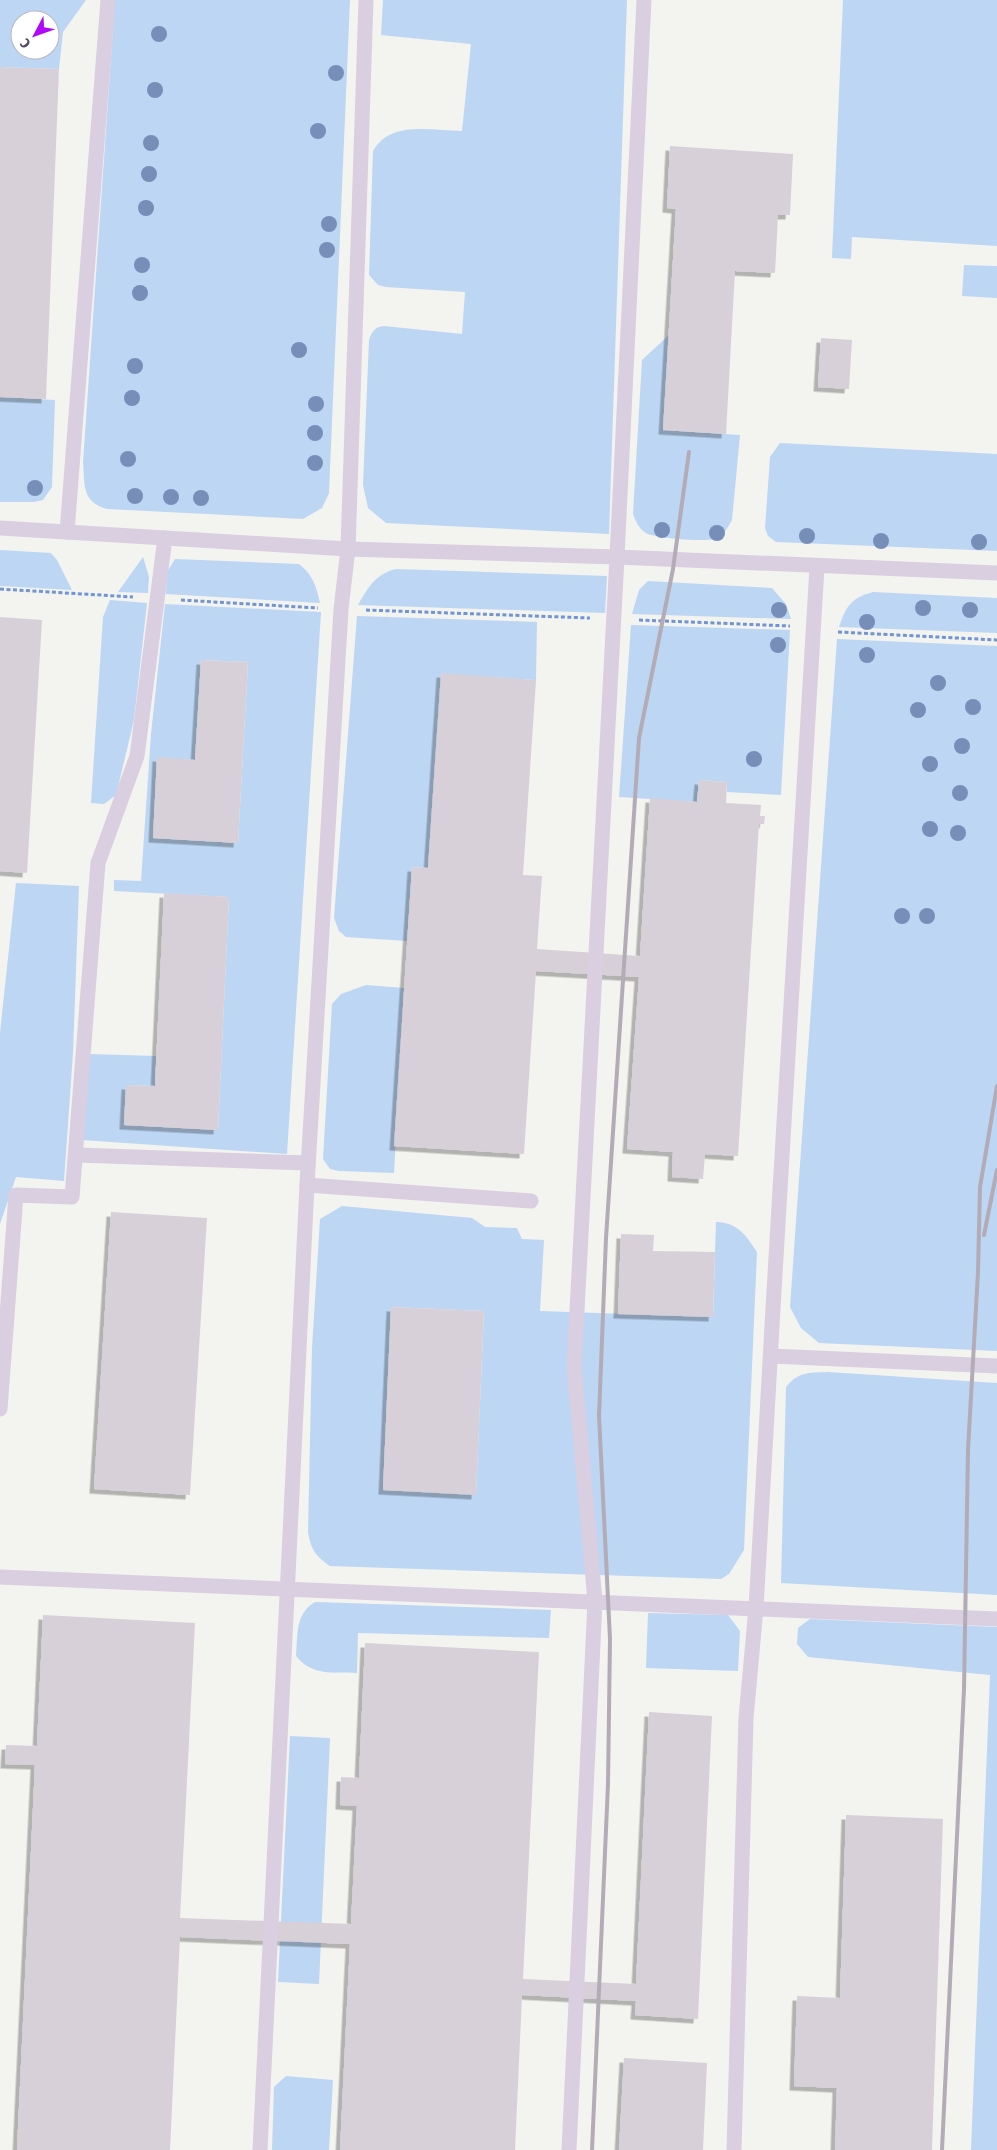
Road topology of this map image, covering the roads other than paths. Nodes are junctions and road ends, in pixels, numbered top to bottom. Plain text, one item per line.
1 (108, 0) edge
2 (366, 0) edge
3 (644, 0) edge
4 (0, 528) edge
5 (67, 532) junction
6 (166, 538) junction
7 (348, 549) junction
8 (617, 557) junction
9 (818, 567) junction
10 (997, 573) edge
11 (76, 1155) junction
12 (308, 1163) junction
13 (307, 1185) junction
14 (531, 1201) dead end
15 (771, 1356) junction
16 (997, 1366) edge
17 (0, 1409) edge
18 (0, 1577) edge
19 (286, 1588) junction
20 (595, 1601) junction
21 (756, 1608) junction
22 (997, 1620) edge
23 (260, 2150) edge
24 (569, 2150) edge
25 (734, 2150) edge

1 - 5 lane
2 - 7 lane
3 - 8 lane
4 - 5 lane
5 - 6 lane
6 - 7 lane
6 - 11 lane
7 - 8 lane
7 - 12 lane
8 - 9 lane
8 - 20 lane
9 - 10 lane
9 - 15 lane
11 - 12 lane
11 - 17 lane
12 - 13 lane
13 - 14 lane
13 - 19 lane
15 - 16 lane
15 - 21 lane
18 - 19 lane
19 - 20 lane
19 - 23 lane
20 - 21 lane
20 - 24 lane
21 - 22 lane
21 - 25 lane

